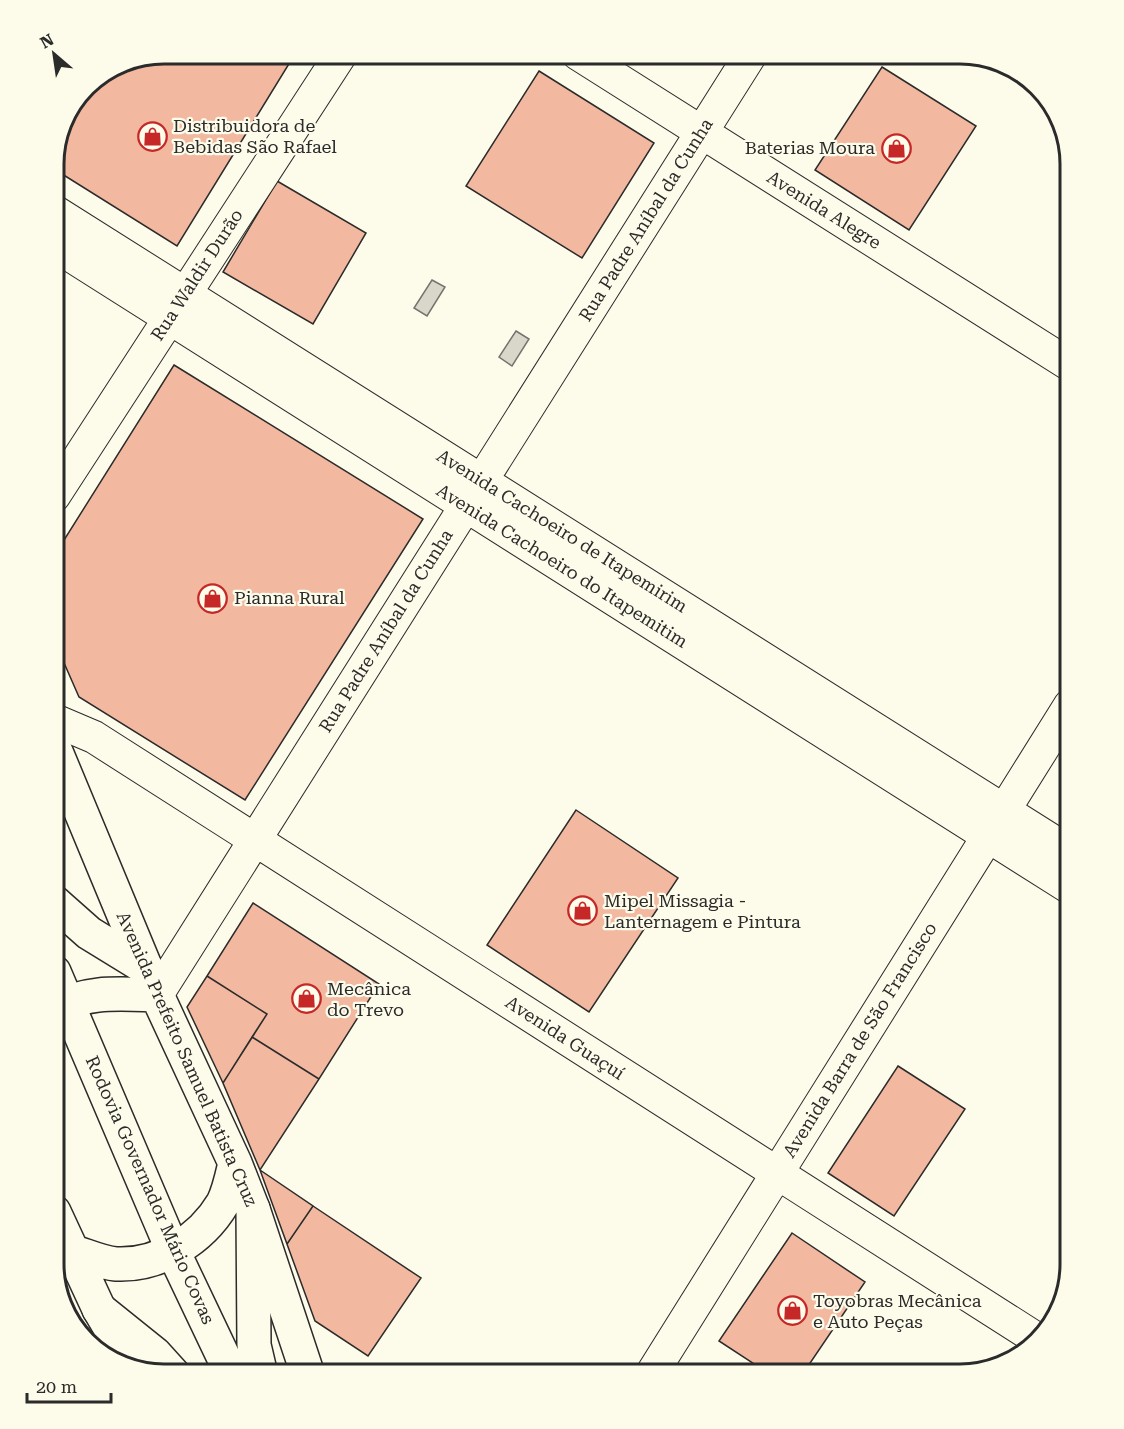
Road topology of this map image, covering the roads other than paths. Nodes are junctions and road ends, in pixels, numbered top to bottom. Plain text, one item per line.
1 (334, 64) edge
2 (594, 65) edge
3 (744, 65) edge
4 (701, 133) junction
5 (65, 219) edge
6 (65, 249) edge
7 (178, 306) junction
8 (1060, 359) edge
9 (65, 480) edge
10 (474, 493) junction
11 (1060, 721) edge
12 (64, 724) edge
13 (64, 772) edge
14 (996, 823) junction
15 (255, 840) junction
16 (1060, 848) edge
17 (1060, 879) edge
18 (64, 911) edge
19 (151, 982) junction
20 (64, 994) edge
21 (64, 1008) edge
22 (235, 1163) junction
23 (777, 1173) junction
24 (254, 1209) junction
25 (64, 1234) edge
26 (72, 1251) junction
27 (173, 1251) junction
28 (99, 1309) junction
29 (1031, 1335) edge
30 (127, 1357) edge
31 (164, 1364) edge
32 (227, 1364) edge
33 (258, 1364) edge
34 (304, 1364) edge
35 (658, 1364) edge

1 - 7 street, Rua Waldir Durão
2 - 4 street, Avenida Alegre
3 - 4 street, Rua Padre Aníbal da Cunha
4 - 8 street, Avenida Alegre
4 - 10 street, Rua Padre Aníbal da Cunha
5 - 7 street, Avenida Cachoeiro de Itapemirim
6 - 7 street
7 - 9 street, Rua Waldir Durão
7 - 10 street, Avenida Cachoeiro de Itapemirim
10 - 14 street, Avenida Cachoeiro de Itapemirim
10 - 15 street, Rua Padre Aníbal da Cunha
11 - 14 street, Avenida Barra de São Francisco
12 - 15 street, Avenida Guaçuí
13 - 19 main road, Avenida Prefeito Samuel Batista Cruz
14 - 16 street, Avenida Cachoeiro de Itapemirim
14 - 17 street
14 - 23 street, Avenida Barra de São Francisco
15 - 19 street, Rua Padre Aníbal da Cunha
15 - 23 street, Avenida Guaçuí
18 - 19 main road
19 - 20 main road
19 - 22 main road, Avenida Prefeito Samuel Batista Cruz
21 - 27 main road, Rodovia Governador Mário Covas
22 - 24 main road, Avenida Prefeito Samuel Batista Cruz
22 - 27 main road
23 - 29 street, Avenida Guaçuí
23 - 35 street, Avenida Barra de São Francisco
24 - 33 main road
24 - 34 main road, Avenida Prefeito Samuel Batista Cruz
25 - 26 main road
26 - 27 main road
26 - 28 main road
27 - 32 main road, Rodovia Governador Mário Covas
28 - 30 main road
28 - 31 main road

